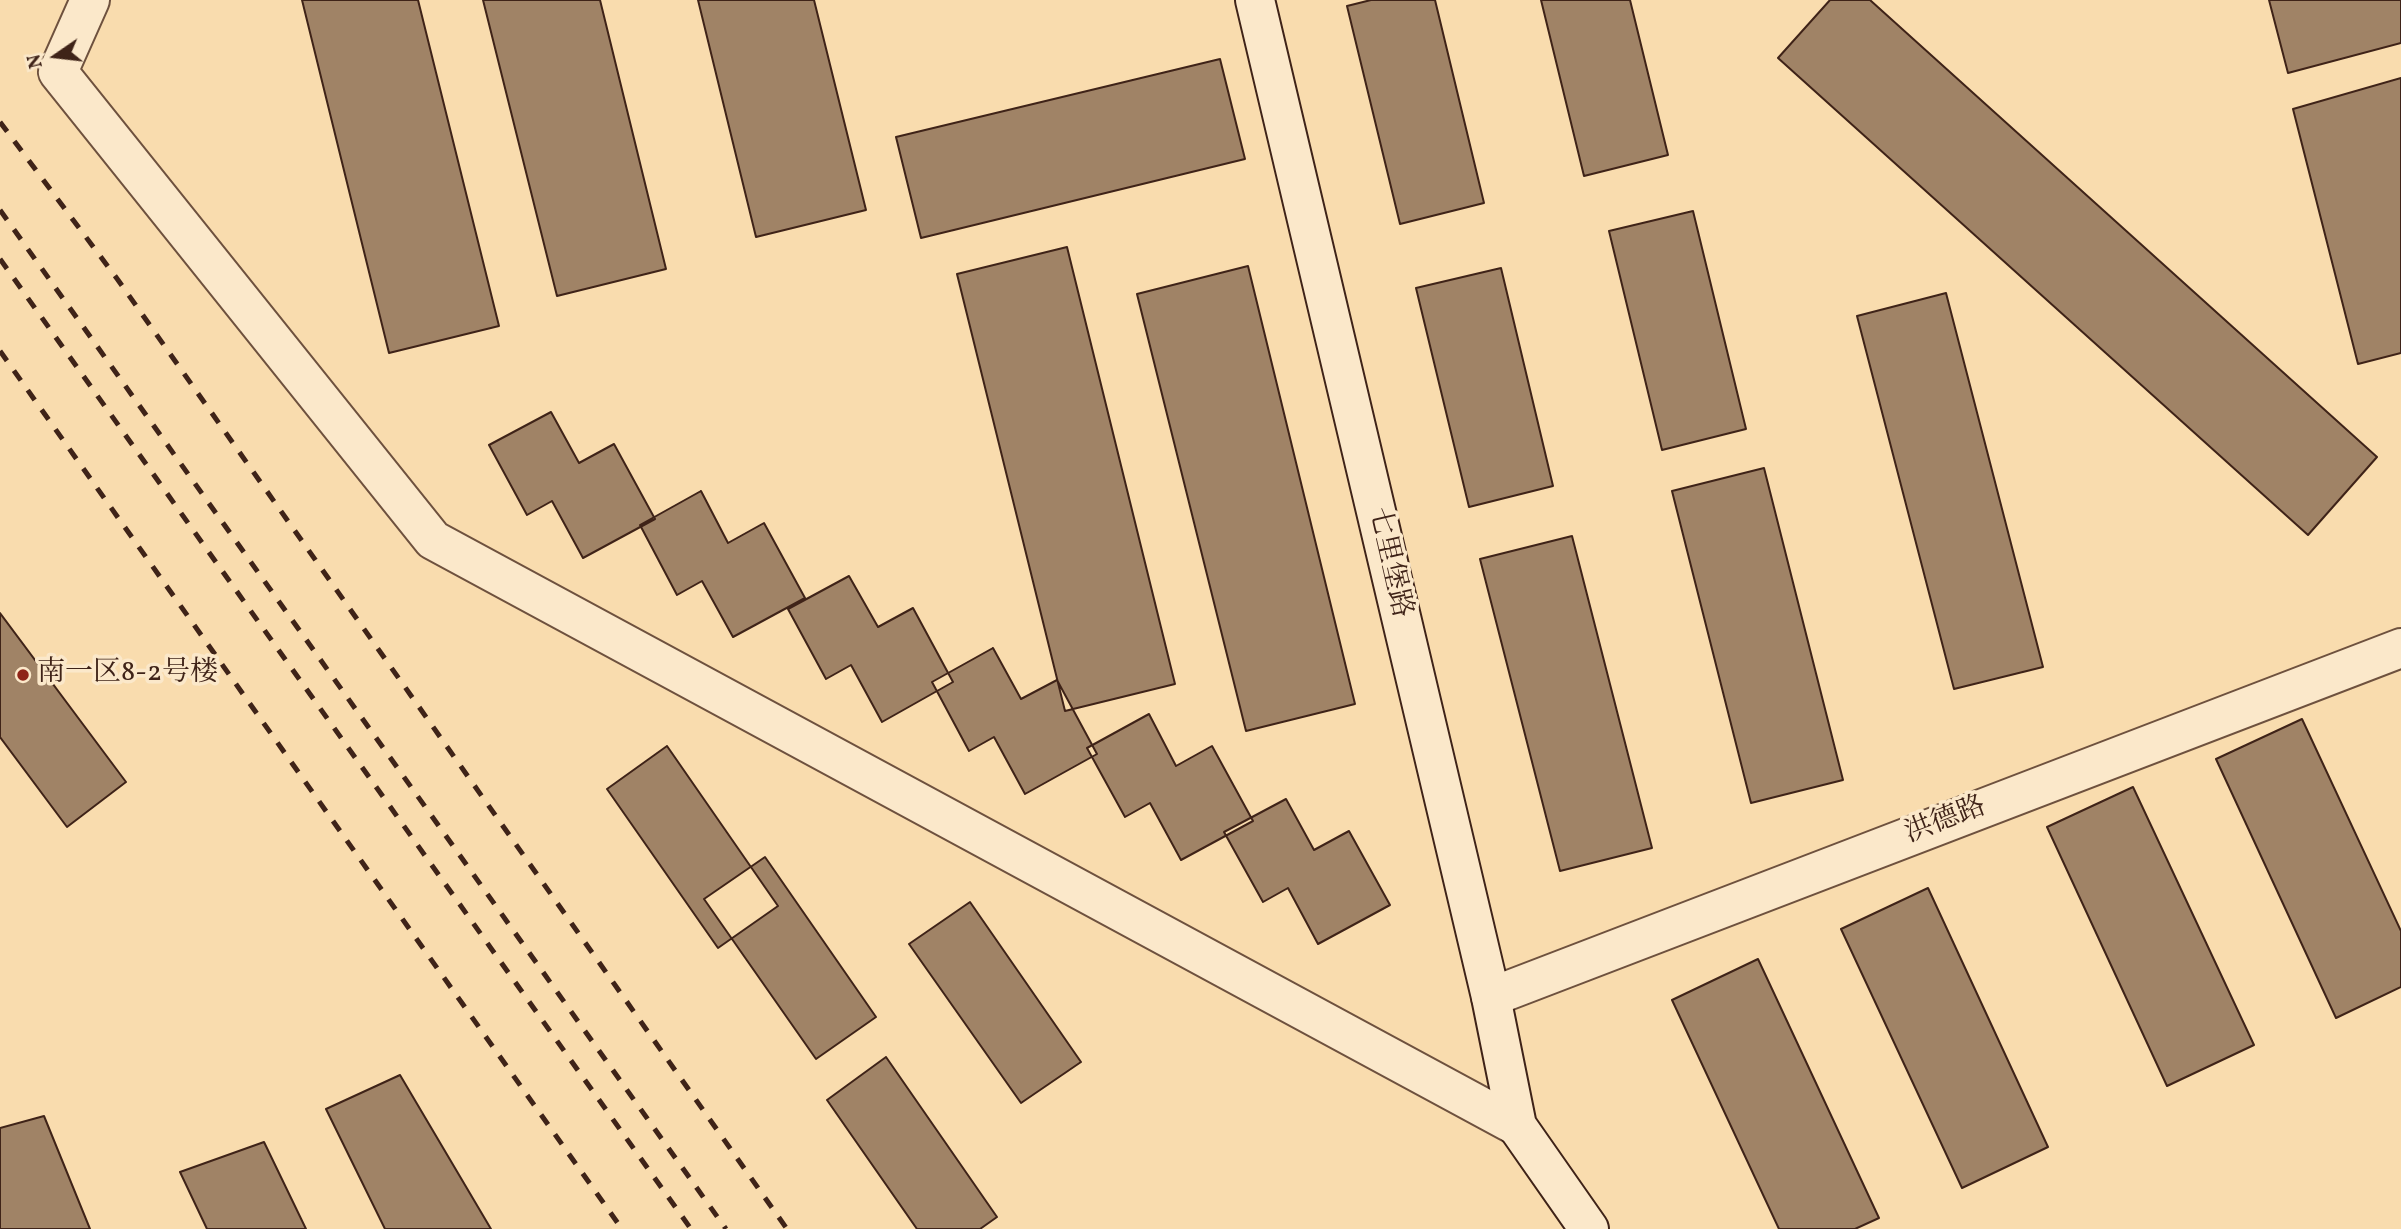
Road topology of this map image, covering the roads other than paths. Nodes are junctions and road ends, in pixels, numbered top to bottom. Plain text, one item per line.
1 (90, 0) edge
2 (1255, 0) edge
3 (2401, 648) edge
4 (1491, 997) junction
5 (1517, 1126) junction
6 (1589, 1229) edge

1 - 5 street
2 - 4 street, 七里堡路
3 - 4 street, 洪德路
4 - 5 street, 七里堡路
5 - 6 street

